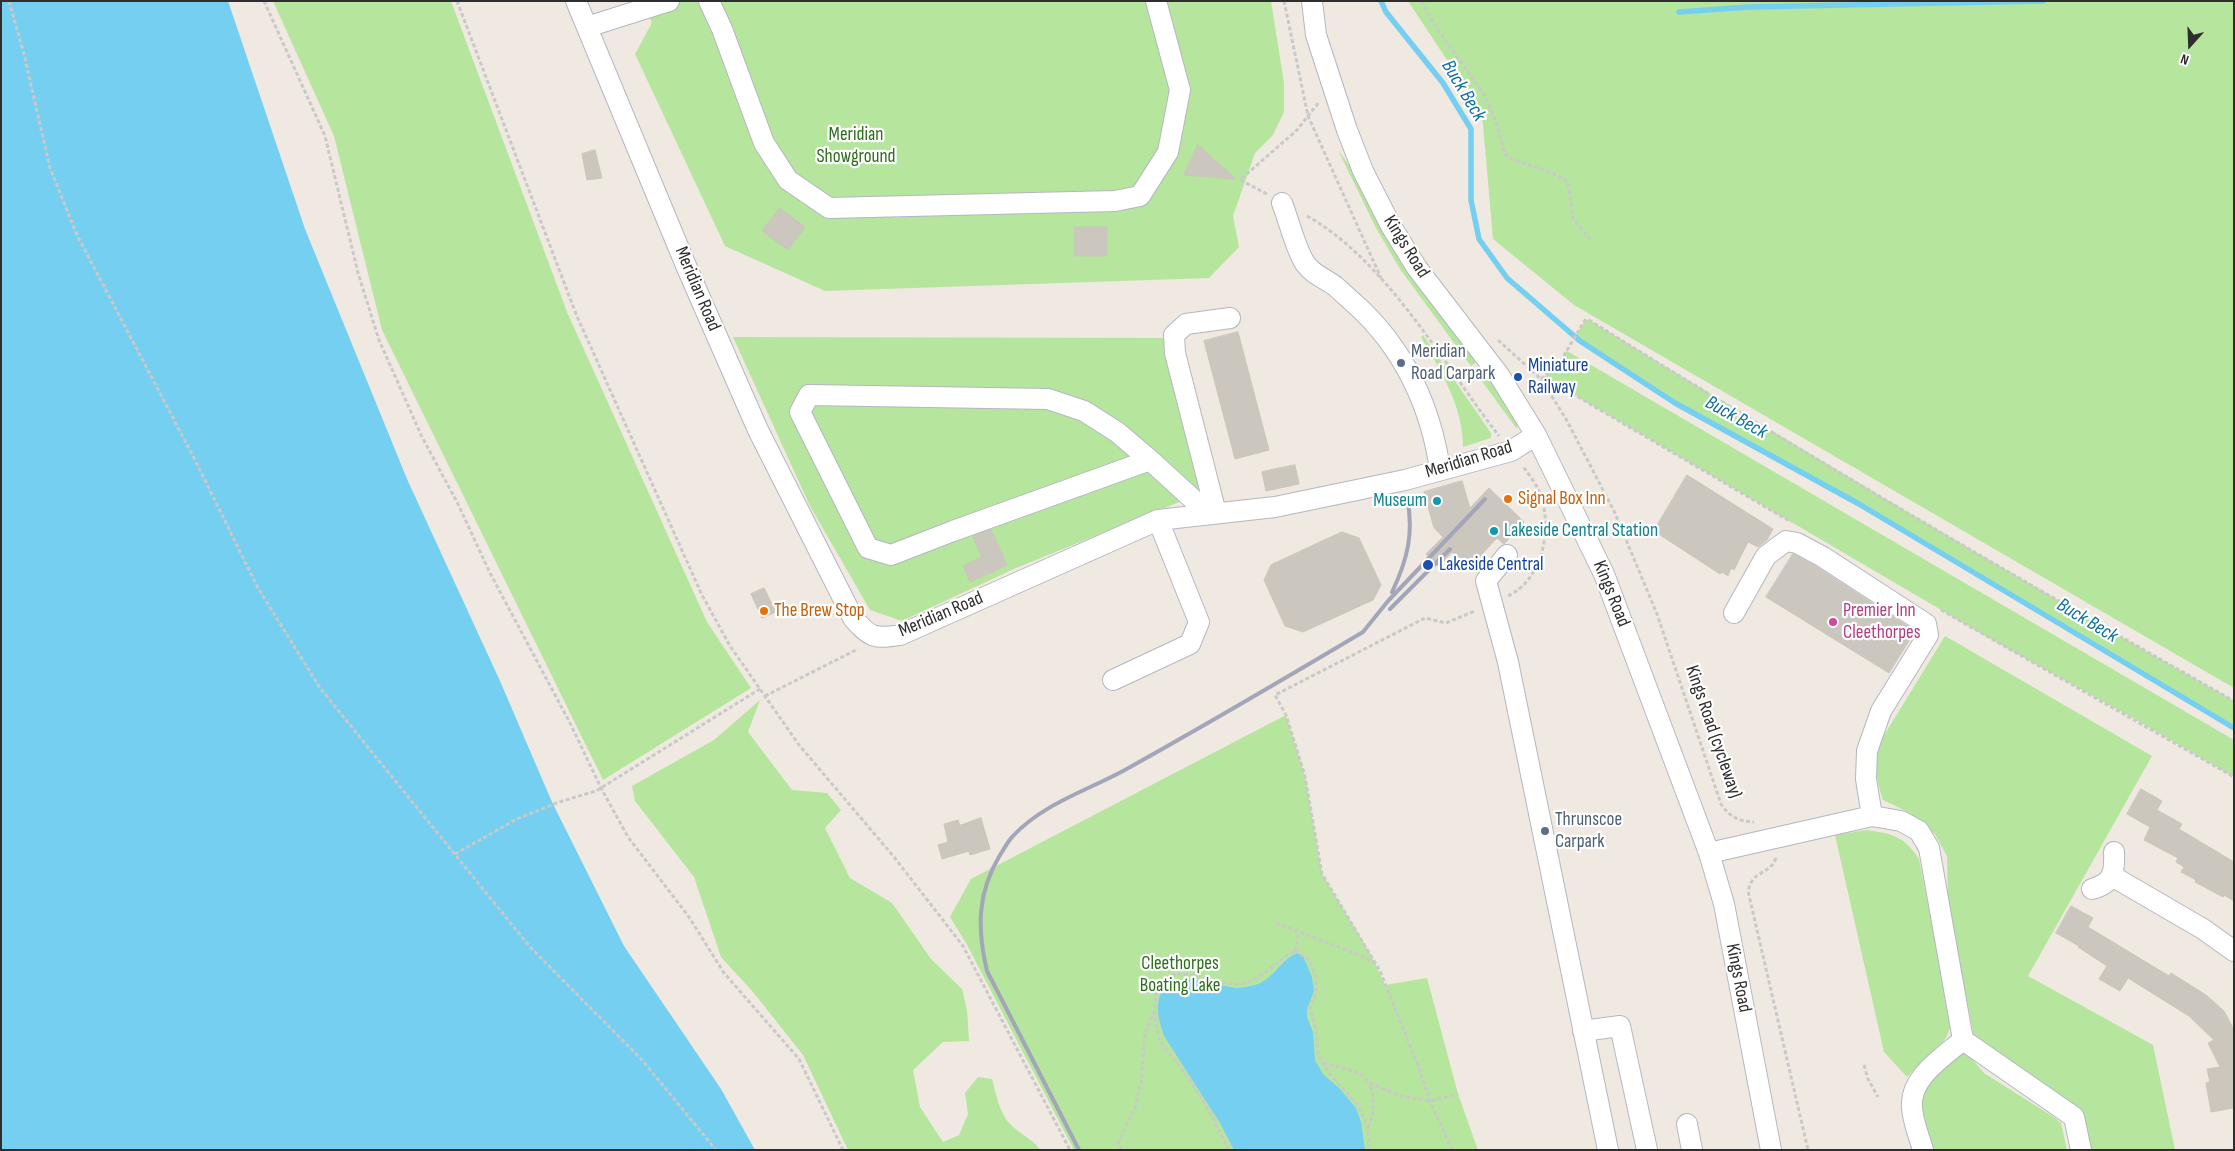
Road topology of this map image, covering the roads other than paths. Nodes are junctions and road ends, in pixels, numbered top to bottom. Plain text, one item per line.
1 (576, 1) edge
2 (669, 1) edge
3 (709, 1) edge
4 (1156, 1) edge
5 (1312, 1) edge
6 (587, 27) junction
7 (1282, 203) dead end
8 (1230, 318) dead end
9 (1536, 435) junction
10 (1150, 460) junction
11 (1440, 470) junction
12 (1212, 513) junction
13 (1158, 520) junction
14 (1508, 555) dead end
15 (1734, 613) dead end
16 (1113, 680) dead end
17 (1872, 816) junction
18 (2114, 852) dead end
19 (1709, 853) junction
20 (2112, 876) junction
21 (2092, 889) dead end
22 (2234, 951) edge
23 (1583, 1032) junction
24 (1963, 1040) junction
25 (1687, 1124) dead end
26 (1608, 1150) edge
27 (1647, 1150) edge
28 (1692, 1150) edge
29 (1772, 1150) edge
30 (1923, 1150) edge
31 (2081, 1150) edge

1 - 6 street, Meridian Road
2 - 6 street
3 - 4 street
5 - 9 street, Kings Road
6 - 13 street, Meridian Road
7 - 11 street
8 - 12 street
9 - 11 street, Meridian Road
9 - 19 street, Kings Road
10 - 10 street
10 - 12 street
11 - 12 street, Meridian Road
12 - 13 street, Meridian Road
13 - 16 street
14 - 23 street
15 - 17 street
17 - 19 street
17 - 24 street
18 - 20 street
19 - 29 street, Kings Road
20 - 21 street
20 - 22 street
23 - 26 street
23 - 27 street
24 - 30 street
24 - 31 street
25 - 28 street

